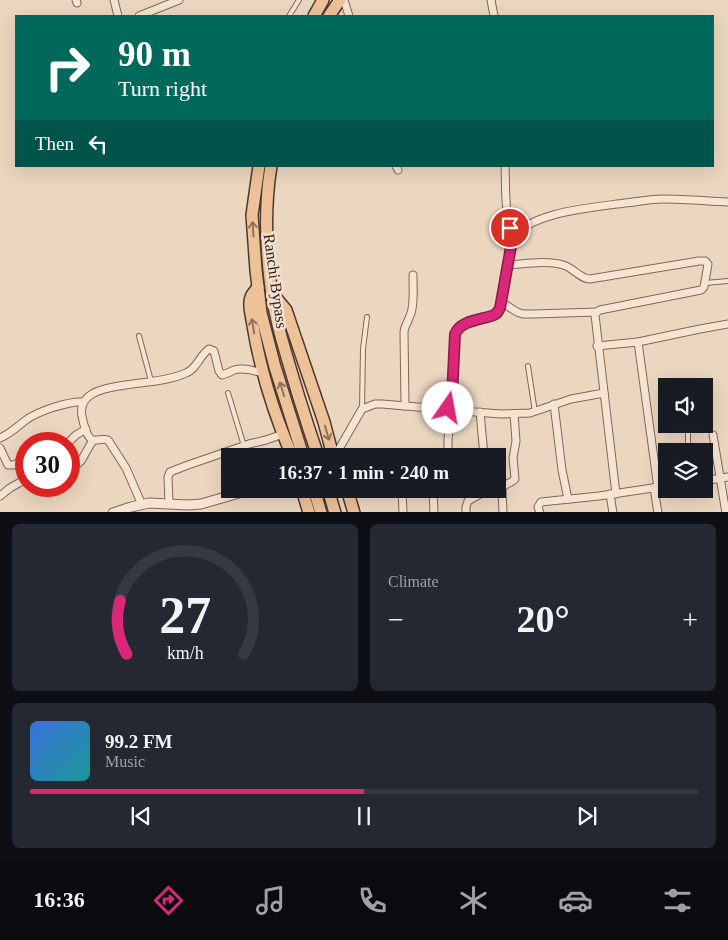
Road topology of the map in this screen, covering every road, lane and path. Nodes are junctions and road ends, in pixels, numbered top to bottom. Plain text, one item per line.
1 (114, 0) edge
2 (179, 0) edge
3 (299, 0) edge
4 (323, 0) edge
5 (342, 0) edge
6 (491, 0) edge
7 (118, 15) edge
8 (142, 15) edge
9 (291, 15) edge
10 (315, 15) edge
11 (330, 15) edge
12 (349, 15) edge
13 (494, 15) edge
14 (259, 167) edge
15 (271, 167) edge
16 (505, 167) edge
17 (728, 202) edge
18 (514, 236) junction
19 (508, 265) junction
20 (413, 275) dead end
21 (728, 281) edge
22 (705, 283) junction
23 (258, 287) junction
24 (271, 291) junction
25 (502, 302) junction
26 (597, 312) junction
27 (367, 317) dead end
28 (728, 324) edge
29 (139, 336) dead end
30 (638, 342) junction
31 (598, 346) junction
32 (528, 366) dead end
33 (263, 373) junction
34 (151, 381) junction
35 (228, 393) dead end
36 (604, 393) junction
37 (83, 402) junction
38 (554, 404) junction
39 (405, 406) junction
40 (362, 409) junction
41 (451, 409) junction
42 (480, 412) junction
43 (535, 412) junction
44 (514, 414) junction
45 (86, 429) junction
46 (80, 432) edge
47 (688, 433) dead end
48 (283, 434) junction
49 (714, 435) dead end
50 (0, 438) edge
51 (93, 440) junction
52 (688, 443) edge
53 (244, 446) junction
54 (0, 448) edge
55 (288, 448) edge
56 (301, 448) edge
57 (316, 448) edge
58 (332, 448) edge
59 (339, 448) edge
60 (448, 448) edge
61 (483, 448) edge
62 (80, 462) edge
63 (15, 464) edge
64 (728, 477) edge
65 (720, 479) junction
66 (713, 480) edge
67 (15, 485) edge
68 (656, 488) junction
69 (613, 494) junction
70 (0, 496) edge
71 (222, 498) edge
72 (305, 498) edge
73 (331, 498) edge
74 (350, 498) edge
75 (402, 498) edge
76 (433, 498) edge
77 (473, 498) edge
78 (568, 499) junction
79 (169, 504) junction
80 (142, 505) junction
81 (113, 512) edge
82 (309, 512) edge
83 (335, 512) edge
84 (354, 512) edge
85 (403, 512) edge
86 (434, 512) edge
87 (466, 512) edge
88 (503, 512) edge
89 (540, 512) edge
90 (613, 512) edge
91 (658, 512) edge
92 (726, 512) edge

1 - 7 street
2 - 8 street
3 - 9 lane
4 - 10 main road
5 - 11 main road
5 - 12 street
6 - 13 street
23 -> 14 main road, Ranchi Bypass
15 - 24 main road, Ranchi Bypass
16 - 18 street
17 - 18 street
18 - 19 street
19 - 22 street
19 - 25 street
20 - 39 street
21 - 22 lane
22 - 26 street
33 -> 23 main road
56 -> 23 main road, Ranchi Bypass
24 - 57 main road, Ranchi Bypass
24 -> 58 main road
25 - 26 street
25 - 41 street
26 - 31 street
27 - 40 lane
28 - 30 street
29 - 34 lane
30 - 31 street
30 - 68 street
31 - 36 street
32 - 43 lane
33 - 34 street
33 - 48 main road
34 - 37 street
35 - 53 lane
36 - 38 street
36 - 69 street
37 - 45 street
37 - 50 street
38 - 43 street
38 - 78 street
39 - 40 street
39 - 41 street
40 - 59 street
41 - 42 street
41 - 60 street
42 - 44 street
42 - 61 street
43 - 44 street
44 - 88 street
45 - 46 street
45 - 51 street
47 - 52 lane
48 - 53 street
48 - 55 main road
49 - 65 street
51 - 62 street
51 - 80 street
53 - 79 street
54 - 63 street
64 - 65 street
65 - 66 street
65 - 92 street
67 - 70 street
68 - 69 street
68 - 91 street
69 - 78 street
69 - 90 street
71 - 79 street
72 - 82 main road
73 - 83 main road
74 - 84 main road
75 - 85 street
76 - 86 street
77 - 87 street
78 - 89 street
79 - 80 street
80 - 81 street

